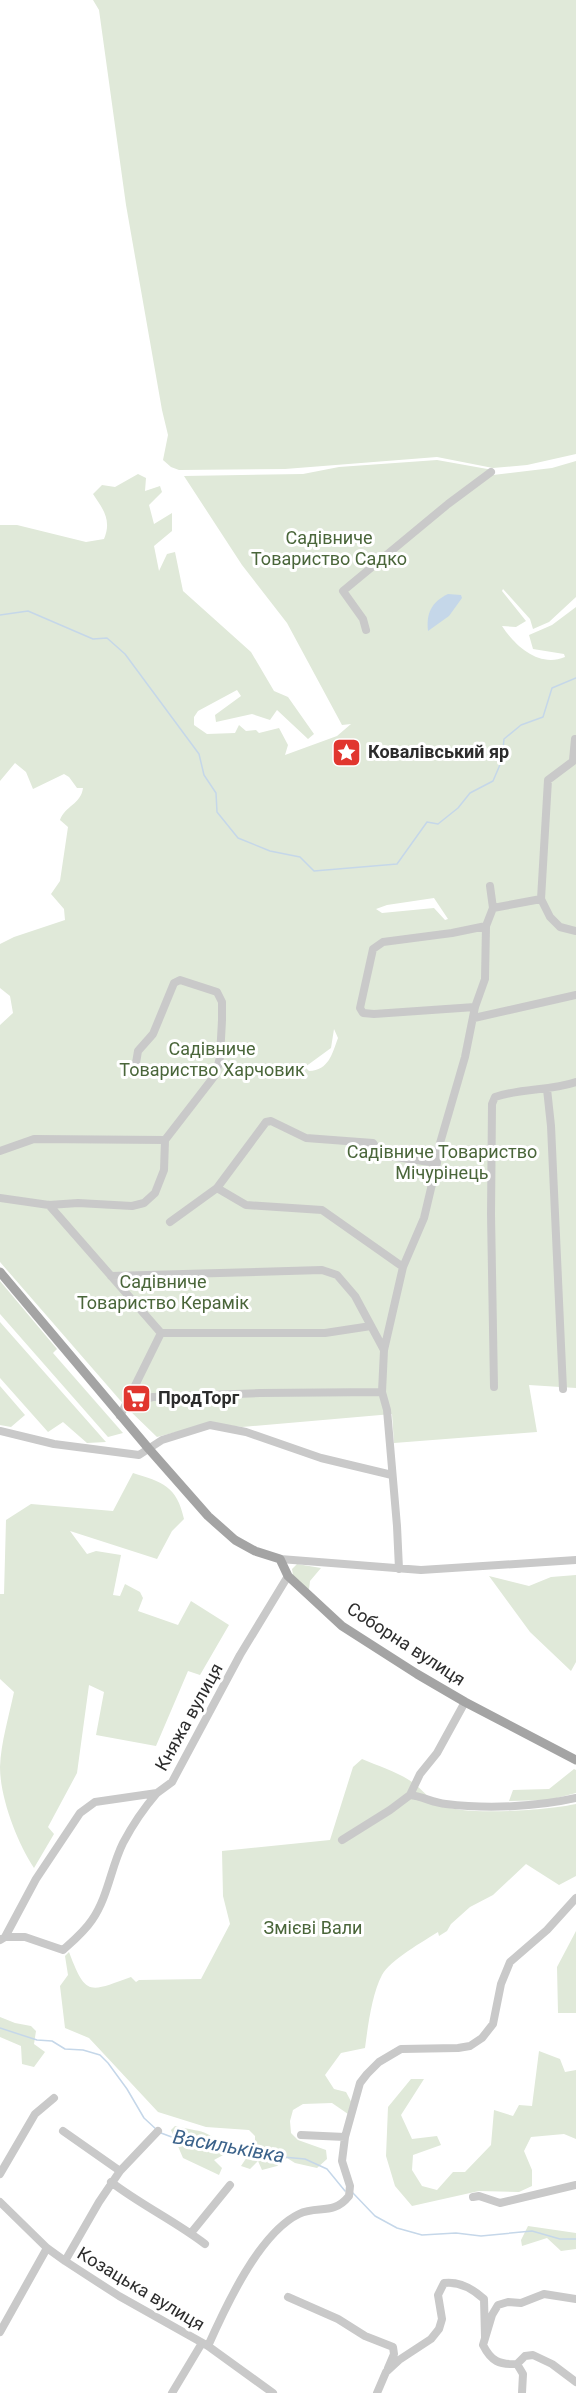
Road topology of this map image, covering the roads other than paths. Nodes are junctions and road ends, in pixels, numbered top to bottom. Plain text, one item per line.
1 (491, 472) dead end
2 (366, 630) dead end
3 (575, 739) edge
4 (574, 760) edge
5 (490, 886) dead end
6 (541, 899) junction
7 (493, 908) junction
8 (486, 926) junction
9 (576, 931) edge
10 (576, 995) edge
11 (475, 1007) junction
12 (474, 1018) junction
13 (136, 1063) dead end
14 (576, 1082) edge
15 (547, 1089) junction
16 (165, 1140) junction
17 (0, 1150) edge
18 (437, 1162) junction
19 (217, 1188) junction
20 (0, 1198) edge
21 (49, 1205) junction
22 (170, 1222) dead end
23 (403, 1267) junction
24 (0, 1272) edge
25 (111, 1276) junction
26 (371, 1326) junction
27 (161, 1333) junction
28 (384, 1350) junction
29 (495, 1387) dead end
30 (563, 1389) dead end
31 (382, 1392) junction
32 (127, 1403) junction
33 (120, 1416) junction
34 (0, 1431) edge
35 (149, 1449) junction
36 (392, 1475) junction
37 (280, 1559) junction
38 (576, 1560) edge
39 (399, 1569) junction
40 (288, 1576) junction
41 (465, 1702) junction
42 (576, 1760) edge
43 (157, 1793) junction
44 (410, 1795) junction
45 (576, 1798) edge
46 (342, 1840) dead end
47 (576, 1898) edge
48 (3, 1938) edge
49 (54, 2098) dead end
50 (63, 2131) dead end
51 (158, 2131) dead end
52 (301, 2135) dead end
53 (345, 2137) junction
54 (120, 2170) junction
55 (0, 2174) edge
56 (111, 2182) junction
57 (230, 2185) dead end
58 (576, 2185) edge
59 (473, 2197) dead end
60 (0, 2202) edge
61 (191, 2233) junction
62 (205, 2244) dead end
63 (47, 2248) junction
64 (65, 2261) junction
65 (288, 2297) dead end
66 (576, 2299) edge
67 (0, 2332) edge
68 (485, 2337) junction
69 (205, 2345) junction
70 (517, 2364) junction
71 (386, 2372) junction
72 (576, 2382) edge
73 (172, 2393) edge
74 (273, 2393) edge
75 (376, 2393) edge
76 (522, 2393) edge

1 - 2 street
3 - 4 street
4 - 6 street
5 - 7 street
6 - 7 street
6 - 9 street
7 - 8 street
8 - 11 street
8 - 11 street
10 - 12 street
11 - 12 street
12 - 18 street
13 - 16 street
14 - 15 street
15 - 29 street
15 - 30 street
16 - 17 street
16 - 21 street
18 - 19 street
18 - 23 street
19 - 22 street
19 - 23 street
20 - 21 street
21 - 25 street
23 - 28 street
24 - 33 main road
25 - 26 street
25 - 27 street
26 - 27 street
26 - 28 street
27 - 32 street
28 - 31 street
31 - 32 street
31 - 36 street
32 - 33 street
33 - 35 main road
34 - 35 street
35 - 36 street
35 - 37 main road
36 - 39 street
37 - 39 street
37 - 40 main road, Соборна вулиця
38 - 39 street
40 - 41 main road, Соборна вулиця
40 - 43 street, Княжа вулиця
41 - 42 main road, Соборна вулиця
41 - 44 street, Соборна вулиця
43 - 48 street, Княжа вулиця
43 - 48 street
44 - 45 street
44 - 46 street
47 - 53 street
49 - 55 street
50 - 54 street
51 - 54 street
52 - 53 street
53 - 69 street
54 - 56 street
56 - 61 street
56 - 64 street
57 - 61 street
58 - 59 street
60 - 63 street, Козацька вулиця
61 - 62 street
63 - 64 street, Козацька вулиця
63 - 67 street
64 - 69 street, Козацька вулиця
65 - 71 street
66 - 68 street
68 - 70 street
68 - 71 street
69 - 73 street
69 - 74 street, Козацька вулиця
70 - 72 street
70 - 76 street
71 - 75 street

